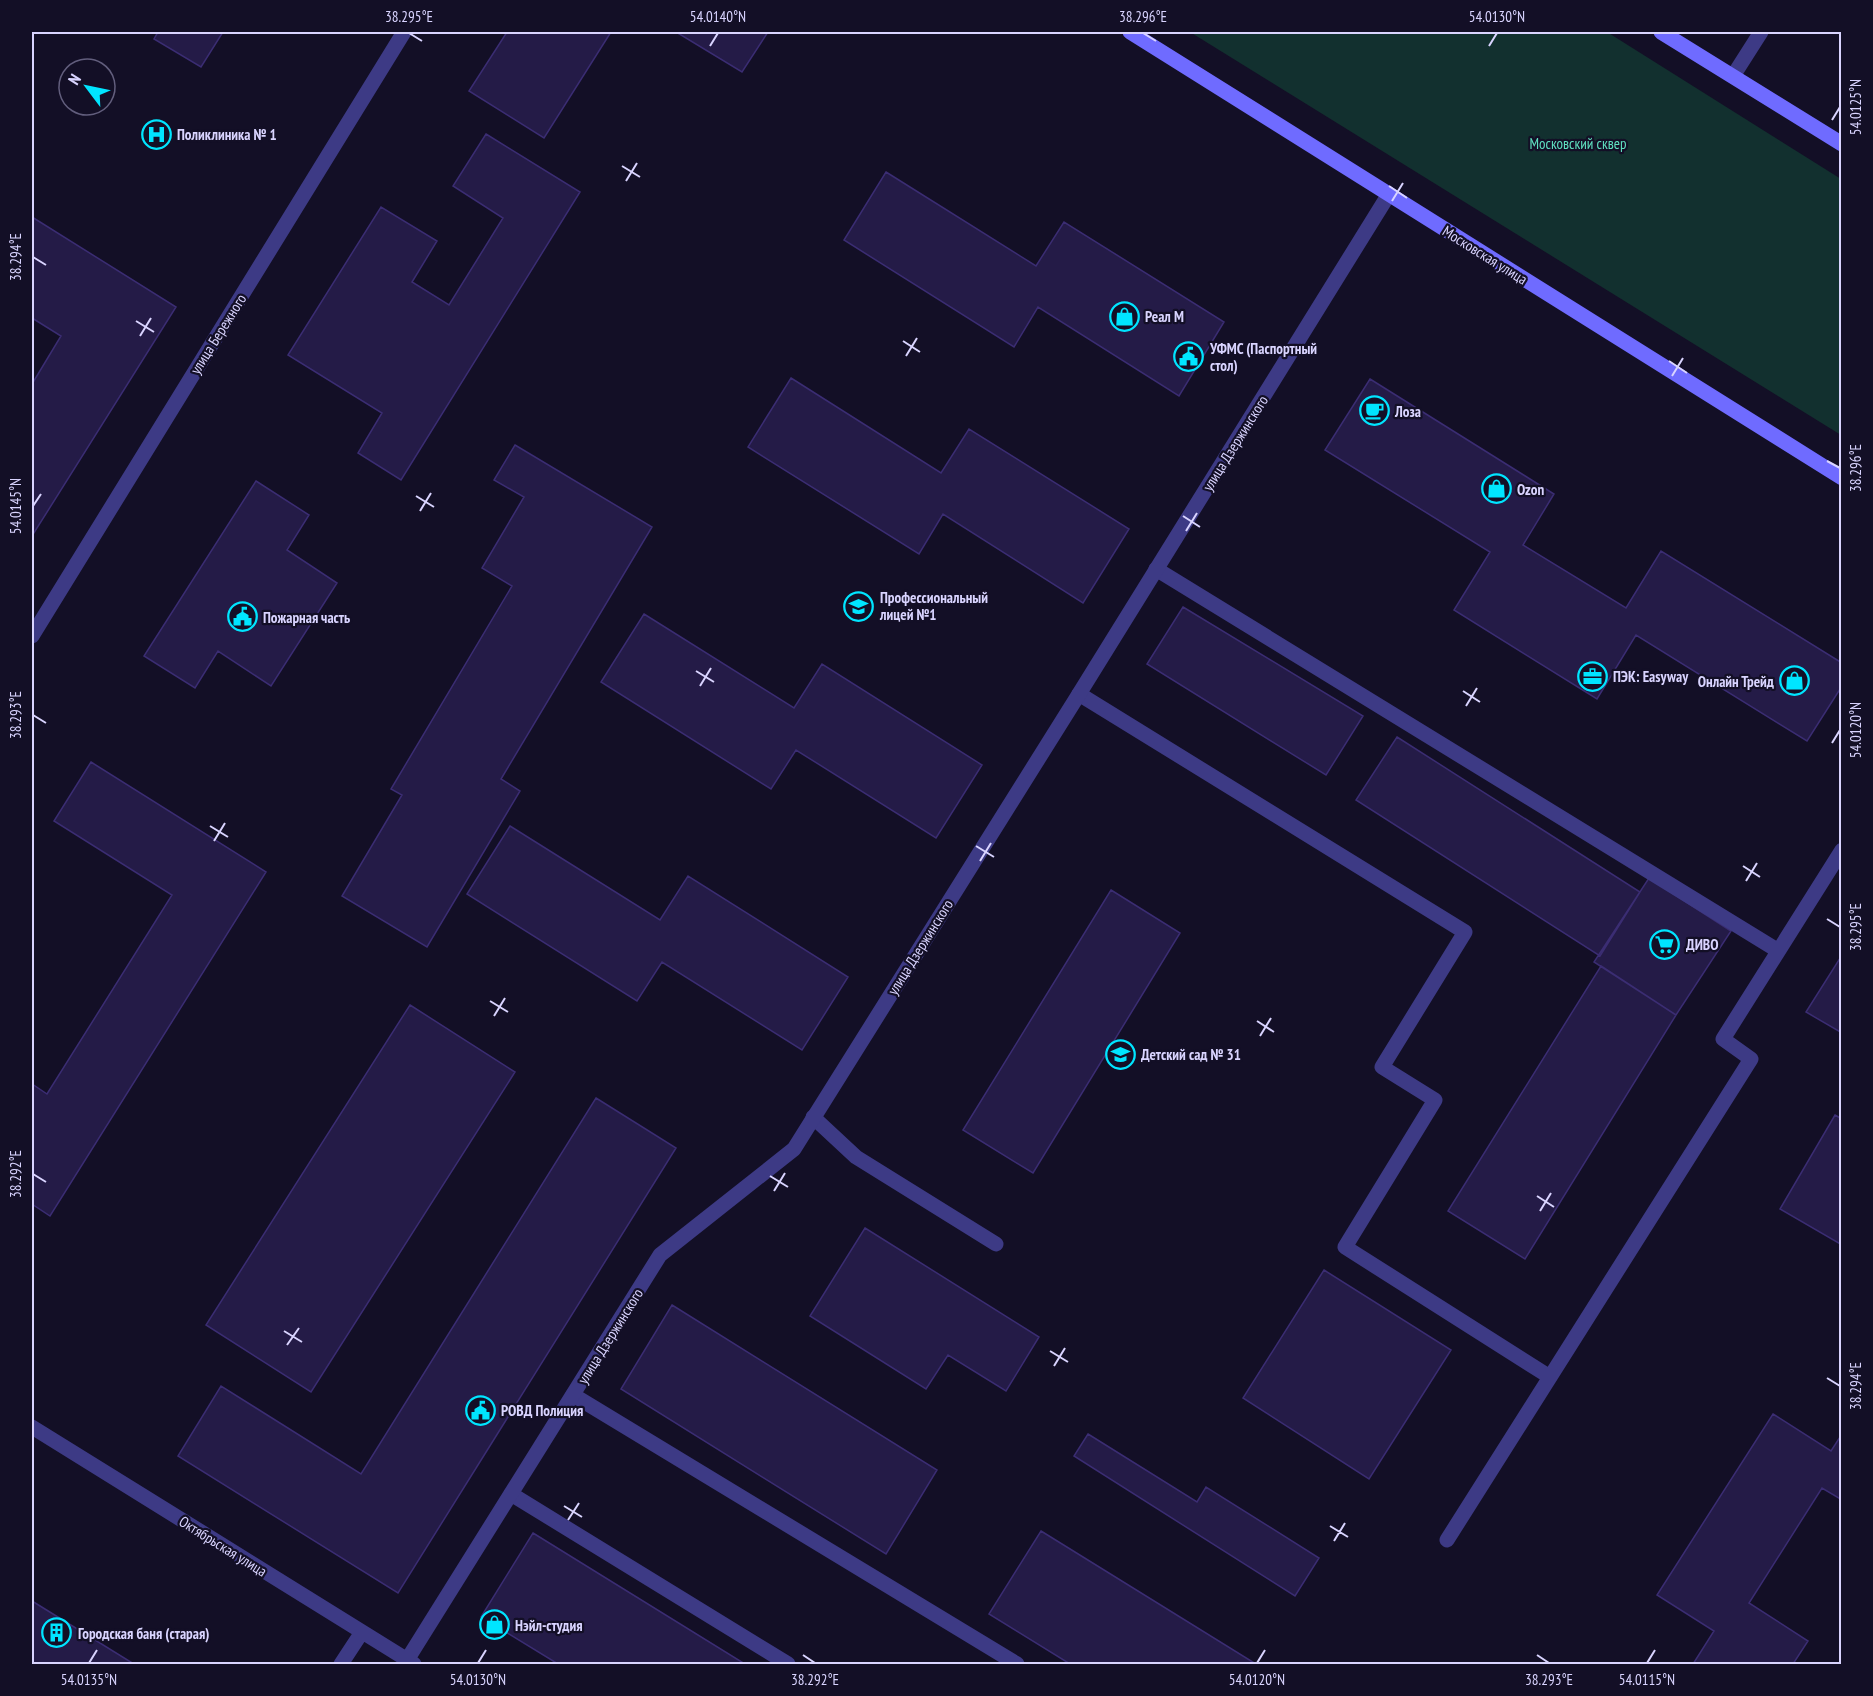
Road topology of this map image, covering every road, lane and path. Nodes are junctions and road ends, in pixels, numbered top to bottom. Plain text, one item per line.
1 (404, 32) edge
2 (1130, 32) edge
3 (1661, 32) edge
4 (1761, 32) edge
5 (1732, 76) junction
6 (1842, 144) edge
7 (1389, 194) junction
8 (1842, 478) edge
9 (1156, 569) junction
10 (32, 636) edge
11 (1080, 694) junction
12 (1842, 850) edge
13 (1777, 950) junction
14 (813, 1117) junction
15 (996, 1244) dead end
16 (1550, 1377) junction
17 (573, 1395) junction
18 (32, 1427) edge
19 (511, 1494) junction
20 (1447, 1540) dead end
21 (362, 1632) junction
22 (411, 1662) edge
23 (341, 1665) edge
24 (789, 1665) edge
25 (1017, 1665) edge

1 - 10 street, улица Бережного
2 - 7 main road, Московская улица
3 - 5 main road
4 - 5 street
5 - 6 main road
7 - 8 main road, Московская улица
7 - 9 street, улица Дзержинского
9 - 11 street, улица Дзержинского
9 - 13 street
11 - 14 street, улица Дзержинского
11 - 16 street
12 - 13 street
13 - 16 street
14 - 15 street
14 - 17 street, улица Дзержинского
16 - 20 street
17 - 19 street, улица Дзержинского
17 - 25 street
18 - 21 street, Октябрьская улица
19 - 22 street, улица Дзержинского
19 - 24 street
21 - 22 street, Октябрьская улица
21 - 23 street

